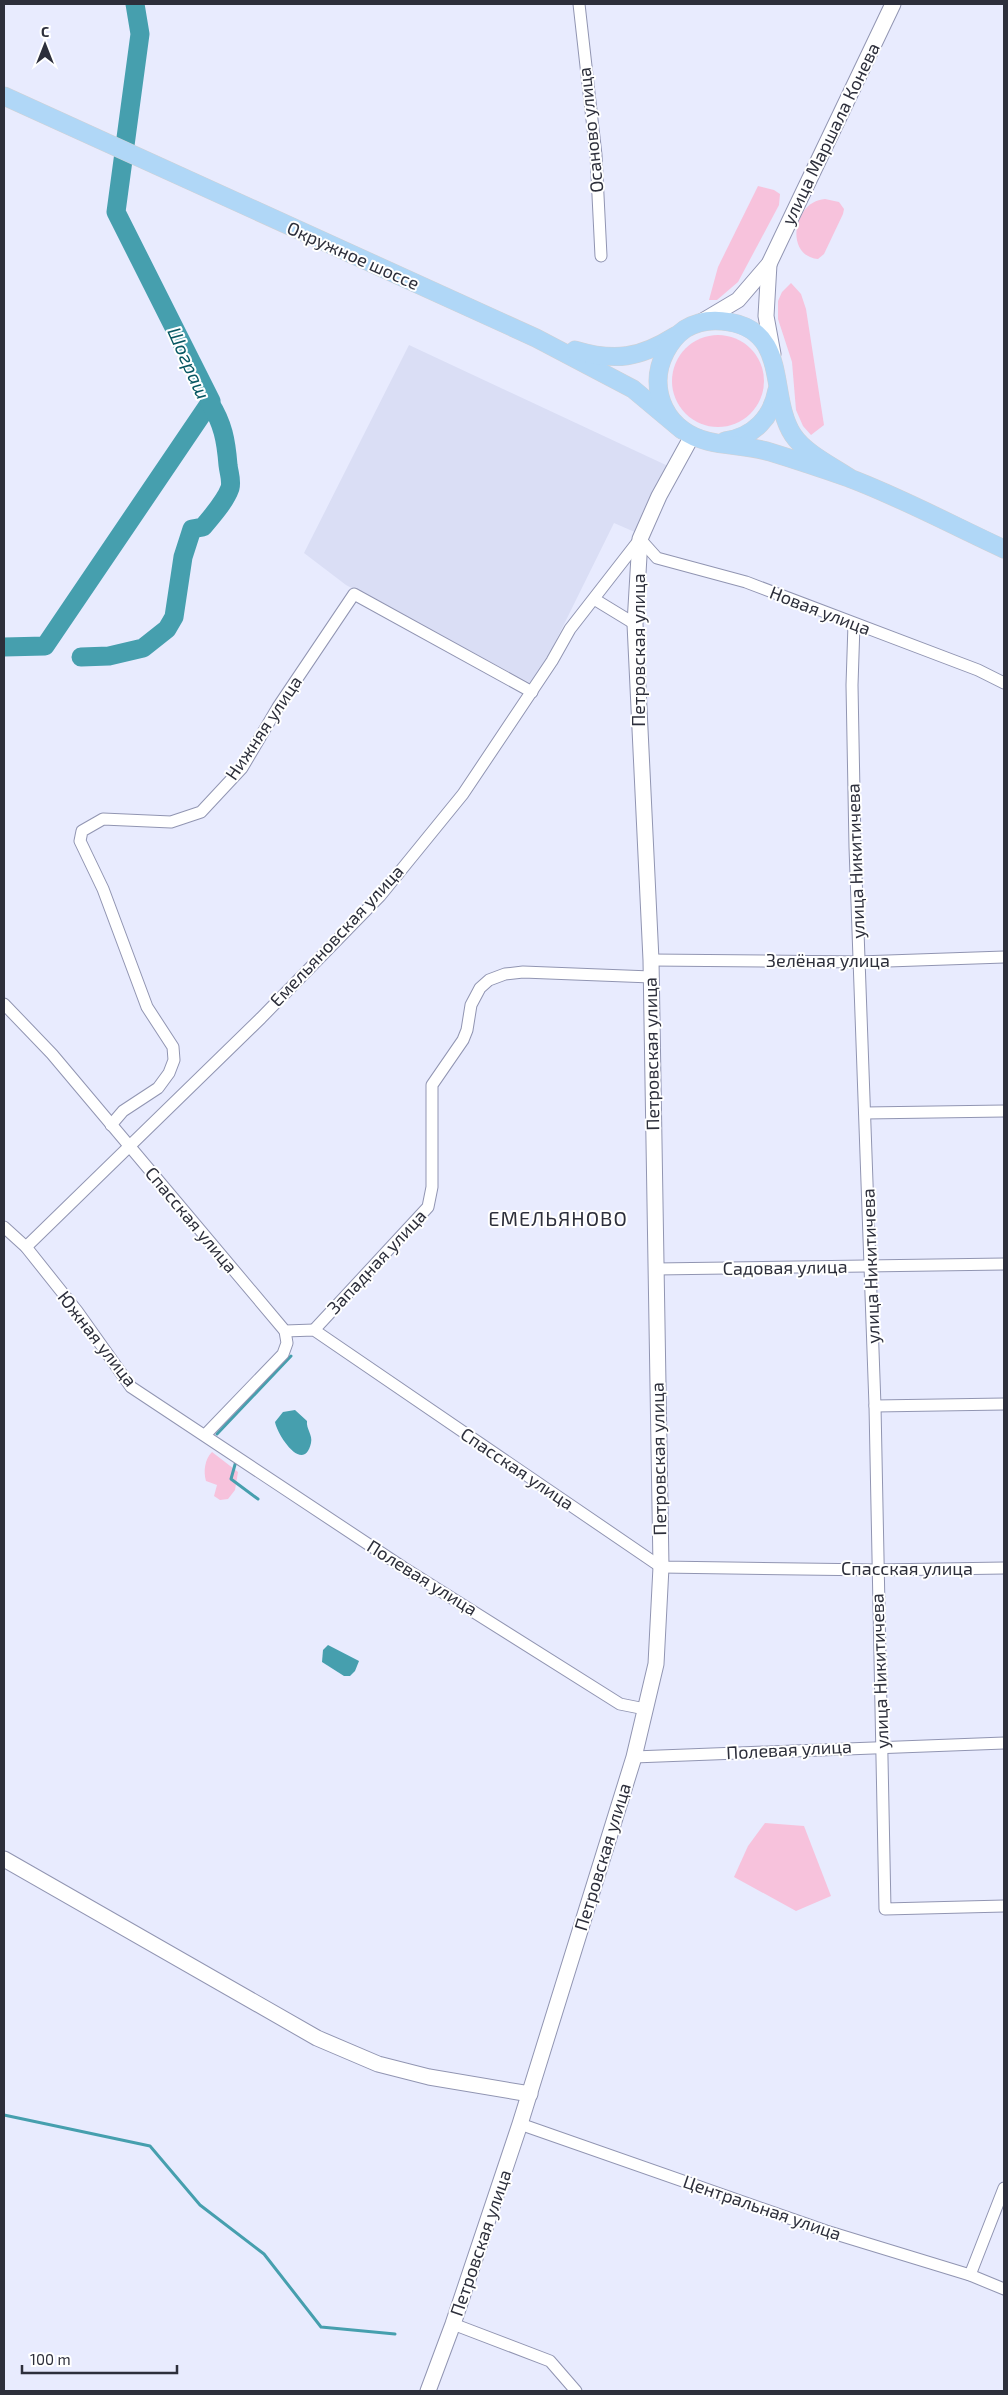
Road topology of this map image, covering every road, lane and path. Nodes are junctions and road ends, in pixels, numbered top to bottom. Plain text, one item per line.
1 (579, 4) edge
2 (893, 4) edge
3 (4, 96) edge
4 (601, 256) dead end
5 (769, 264) junction
6 (701, 322) junction
7 (680, 333) junction
8 (536, 338) junction
9 (776, 365) junction
10 (778, 384) junction
11 (693, 435) junction
12 (850, 478) junction
13 (640, 539) junction
14 (1004, 549) edge
15 (594, 599) junction
16 (635, 624) junction
17 (854, 624) junction
18 (1004, 683) edge
19 (532, 692) junction
20 (1004, 957) edge
21 (651, 960) junction
22 (859, 962) junction
23 (651, 976) junction
24 (4, 1004) edge
25 (1004, 1111) edge
26 (865, 1113) junction
27 (111, 1125) junction
28 (128, 1146) junction
29 (4, 1227) edge
30 (26, 1247) junction
31 (1004, 1264) edge
32 (871, 1267) junction
33 (656, 1269) junction
34 (314, 1330) junction
35 (285, 1331) junction
36 (1004, 1404) edge
37 (875, 1406) junction
38 (205, 1434) junction
39 (661, 1567) junction
40 (1004, 1568) edge
41 (877, 1570) junction
42 (645, 1709) junction
43 (1004, 1743) edge
44 (883, 1746) junction
45 (634, 1757) junction
46 (4, 1859) edge
47 (1004, 1906) edge
48 (530, 2094) junction
49 (520, 2124) junction
50 (1004, 2188) edge
51 (970, 2275) junction
52 (1004, 2289) edge
53 (454, 2324) junction
54 (428, 2391) edge
55 (576, 2391) edge

1 - 4 street, Осаново улица
2 - 5 street, улица Маршала Конева
3 - 8 main road, Окружное шоссе
5 - 6 street
5 - 9 street
6 - 7 main road
6 - 9 main road
7 - 8 main road, Окружное шоссе
7 - 11 main road
8 - 11 main road, Окружное шоссе
9 - 10 main road
10 - 11 main road
10 - 12 main road
11 - 12 main road
11 - 13 street, Петровская улица
12 - 14 main road
13 - 15 street, Емельяновская улица
13 - 16 street, Петровская улица
13 - 17 street, Новая улица
15 - 16 street
15 - 19 street, Емельяновская улица
16 - 21 street, Петровская улица
17 - 18 street, Новая улица
17 - 22 street, улица Никитичева
19 - 27 street, Нижняя улица
19 - 28 street, Емельяновская улица
20 - 22 street, Зелёная улица
21 - 22 street, Зелёная улица
21 - 23 street, Петровская улица
22 - 26 street, улица Никитичева
23 - 33 street, Петровская улица
23 - 34 street, Западная улица
24 - 27 street, Спасская улица
25 - 26 street
26 - 32 street, улица Никитичева
27 - 28 street, Спасская улица
28 - 30 street, Емельяновская улица
28 - 35 street, Спасская улица
29 - 30 street, Южная улица
30 - 38 street, Южная улица
31 - 32 street, Садовая улица
32 - 33 street, Садовая улица
32 - 37 street, улица Никитичева
33 - 39 street, Петровская улица
34 - 35 street
34 - 39 street, Спасская улица
35 - 38 street
36 - 37 street
37 - 41 street, улица Никитичева
38 - 42 street, Полевая улица
39 - 41 street, Спасская улица
39 - 42 street, Петровская улица
40 - 41 street, Спасская улица
41 - 44 street, улица Никитичева
42 - 45 street, Петровская улица
43 - 44 street, Полевая улица
44 - 45 street, Полевая улица
44 - 47 street, улица Никитичева
45 - 48 street, Петровская улица
46 - 48 street
48 - 49 street, Петровская улица
49 - 51 street, Центральная улица
49 - 53 street, Петровская улица
50 - 51 street
51 - 52 street, Центральная улица
53 - 54 street, Петровская улица
53 - 55 street

